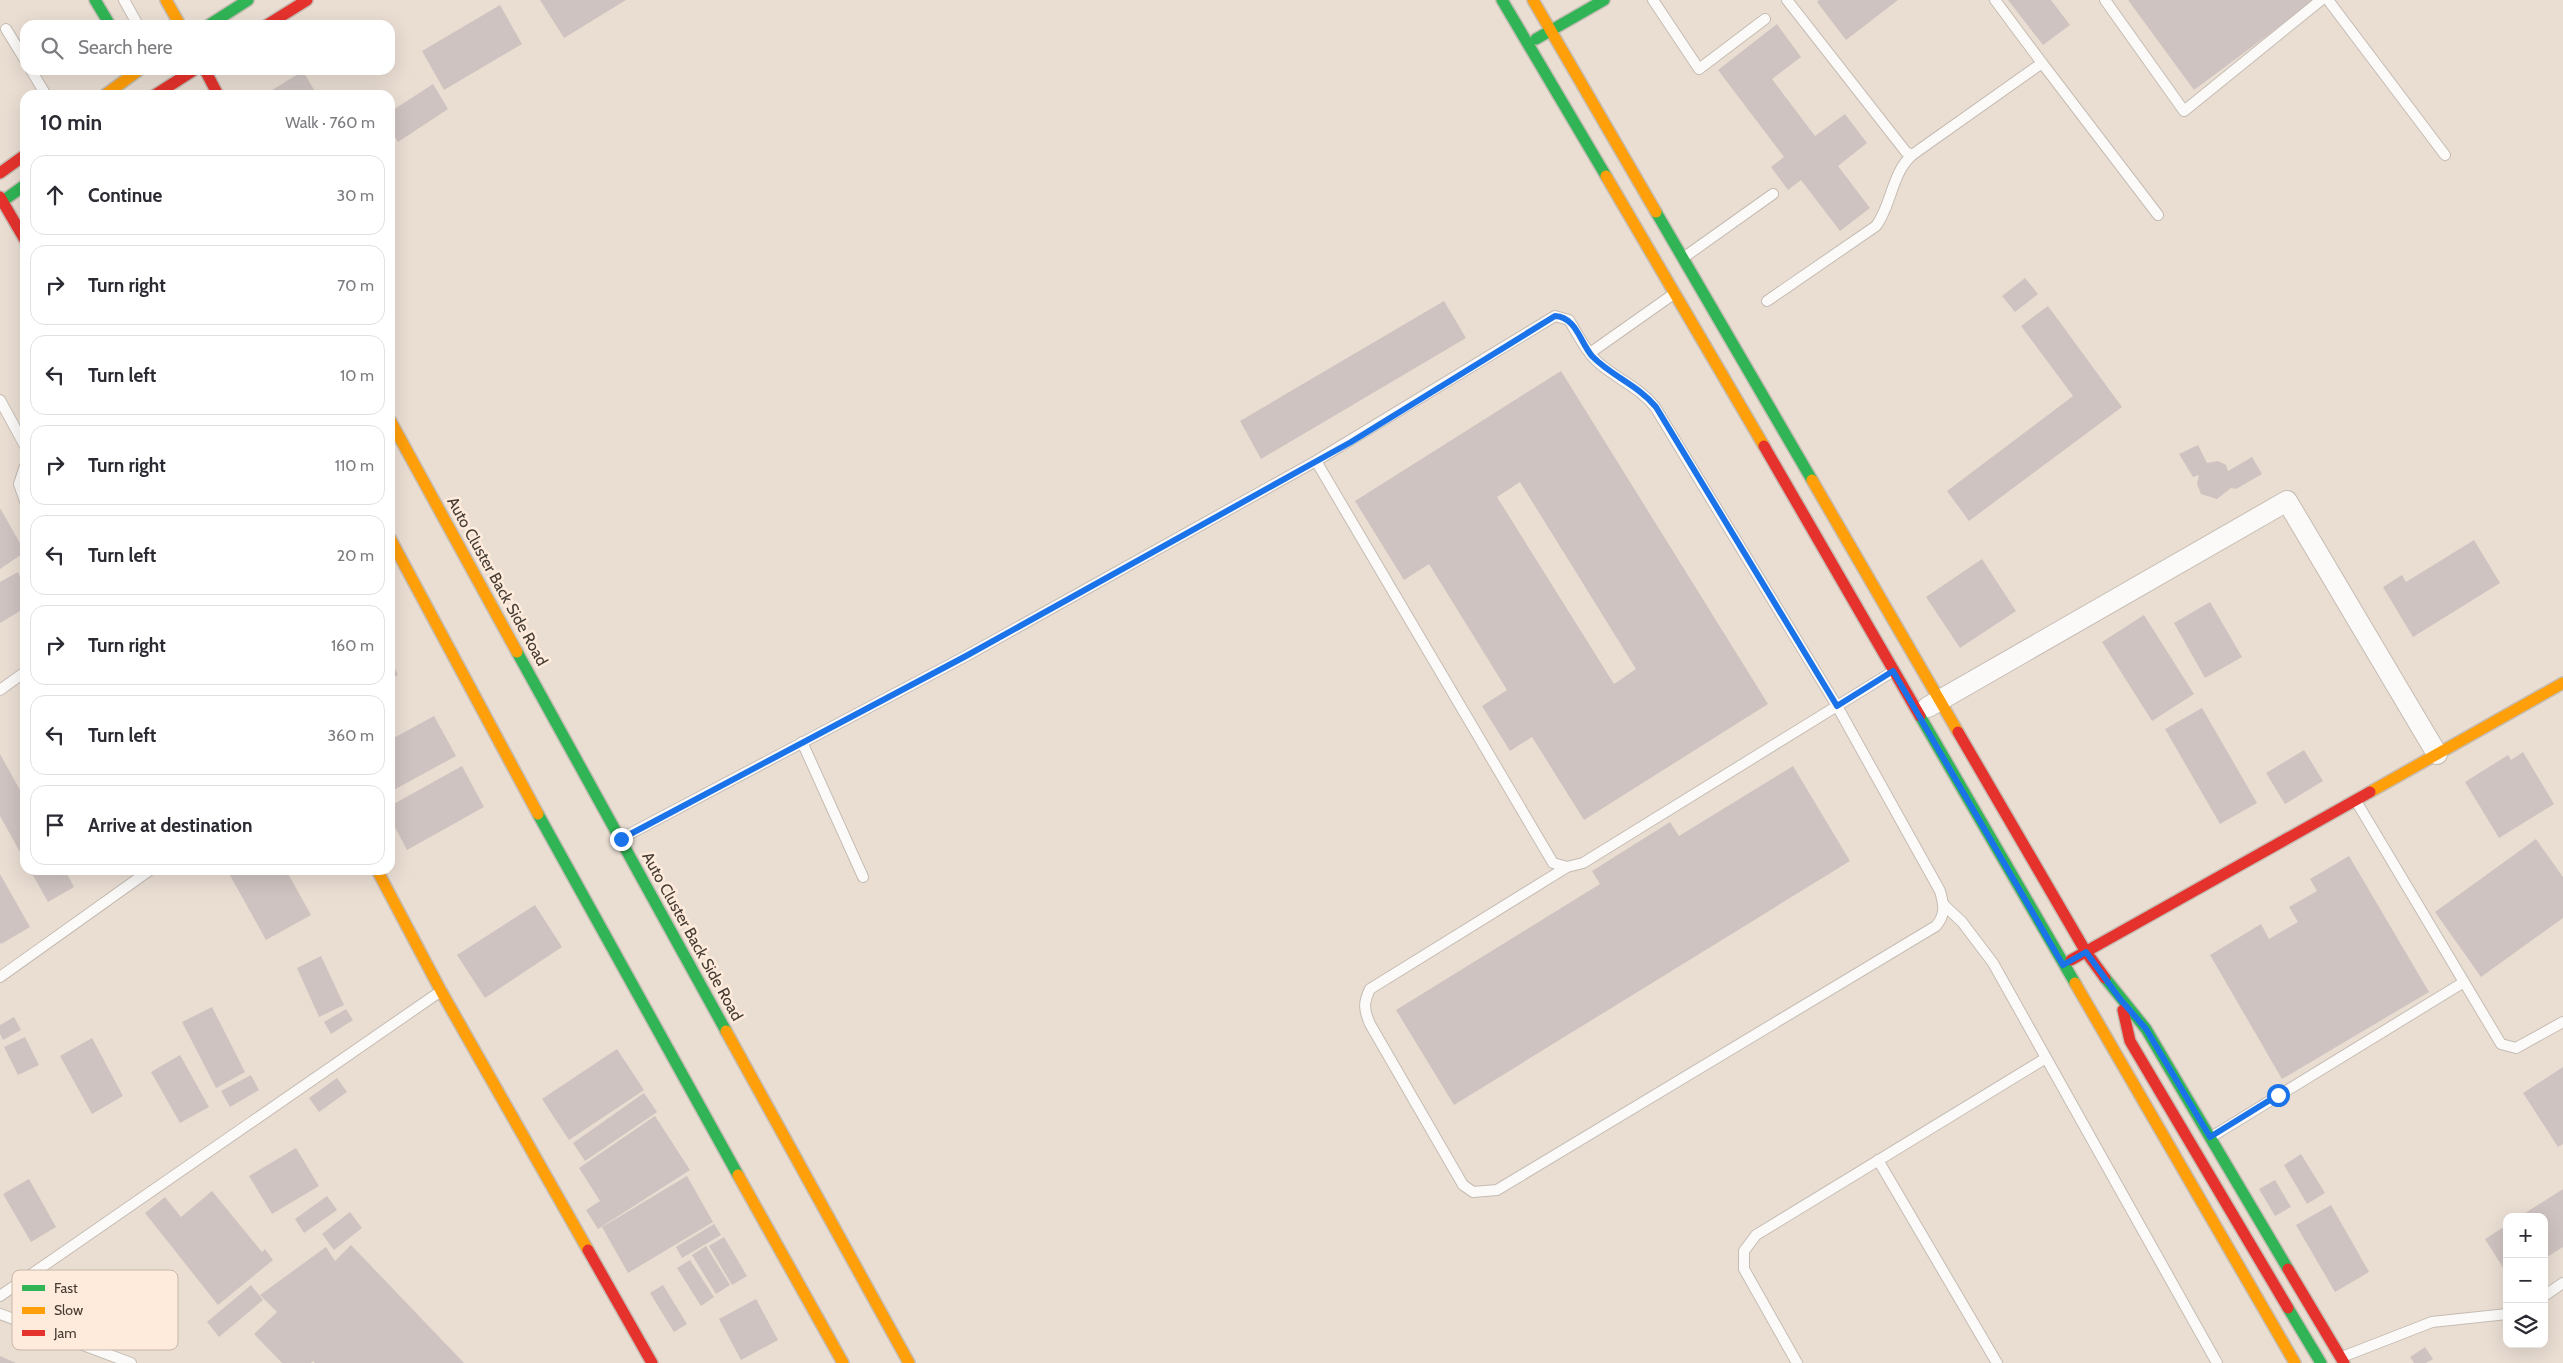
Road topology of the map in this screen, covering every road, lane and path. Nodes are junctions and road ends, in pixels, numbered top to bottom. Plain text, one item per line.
1 (95, 0) edge
2 (124, 0) edge
3 (166, 0) edge
4 (248, 0) edge
5 (308, 0) edge
6 (1502, 0) edge
7 (1533, 0) edge
8 (1604, 0) edge
9 (1653, 0) edge
10 (1787, 0) edge
11 (1995, 0) edge
12 (2105, 0) edge
13 (2321, 0) edge
14 (2328, 0) edge
15 (1765, 19) dead end
16 (107, 20) edge
17 (135, 20) edge
18 (177, 20) edge
19 (217, 20) edge
20 (275, 20) edge
21 (6, 29) dead end
22 (1551, 31) junction
23 (1527, 44) junction
24 (20, 52) edge
25 (2042, 63) junction
26 (34, 75) edge
27 (182, 75) edge
28 (208, 75) edge
29 (142, 79) edge
30 (43, 90) edge
31 (117, 90) edge
32 (160, 90) edge
33 (215, 90) edge
34 (2445, 155) dead end
35 (1912, 156) junction
36 (20, 159) edge
37 (0, 173) edge
38 (20, 188) edge
39 (1773, 194) dead end
40 (1, 200) edge
41 (2158, 215) dead end
42 (20, 232) edge
43 (1660, 244) junction
44 (1682, 258) junction
45 (1675, 292) junction
46 (1767, 301) dead end
47 (1590, 353) junction
48 (0, 400) edge
49 (395, 429) edge
50 (20, 437) edge
51 (1316, 461) junction
52 (395, 547) edge
53 (1893, 671) junction
54 (20, 676) edge
55 (2563, 683) edge
56 (0, 690) edge
57 (1940, 700) junction
58 (1837, 706) junction
59 (1917, 714) junction
60 (802, 742) junction
61 (2437, 754) junction
62 (2355, 800) junction
63 (621, 839) junction
64 (1567, 867) junction
65 (143, 875) edge
66 (380, 875) edge
67 (863, 877) dead end
68 (1944, 905) junction
69 (2086, 952) junction
70 (2063, 965) junction
71 (0, 977) edge
72 (2464, 982) junction
73 (441, 991) junction
74 (2120, 999) junction
75 (2563, 1022) edge
76 (2046, 1058) junction
77 (2210, 1137) junction
78 (1878, 1160) junction
79 (38, 1270) edge
80 (2563, 1284) edge
81 (12, 1288) edge
82 (2548, 1293) edge
83 (0, 1296) edge
84 (0, 1314) edge
85 (2503, 1314) edge
86 (12, 1318) edge
87 (96, 1350) edge
88 (2342, 1360) edge
89 (131, 1363) edge
90 (652, 1363) edge
91 (843, 1363) edge
92 (909, 1363) edge
93 (1798, 1363) edge
94 (1997, 1363) edge
95 (2217, 1363) edge
96 (2295, 1363) edge
97 (2321, 1363) edge

1 - 16 main road
2 - 17 lane
3 - 18 main road
4 - 19 main road
5 - 20 main road
6 - 23 main road
7 - 22 main road
8 - 22 main road
9 - 15 lane
10 - 35 lane
11 - 25 lane
12 - 13 lane
14 - 34 lane
21 - 24 lane
22 - 23 main road
22 - 43 main road
23 - 43 main road
25 - 35 lane
25 - 41 lane
26 - 30 lane
27 - 32 main road
28 - 33 main road
29 - 31 main road
35 - 46 lane
36 - 37 main road
38 - 40 main road
39 - 44 lane
40 - 42 main road
43 - 44 main road
43 - 45 main road
44 - 57 main road
45 - 47 lane
45 - 53 main road
47 - 51 lane
47 - 58 lane
48 - 50 lane
49 - 63 main road, Auto Cluster Back Side Road
51 - 60 lane
51 - 64 lane
52 - 91 main road
53 - 58 lane
53 - 59 main road
54 - 56 lane
55 - 61 main road
57 - 59 street
57 - 61 street
57 - 69 main road
58 - 64 lane
58 - 68 lane
59 - 70 main road
60 - 63 lane
60 - 67 lane
61 - 62 main road
62 - 69 main road
62 - 72 lane
63 - 92 main road, Auto Cluster Back Side Road
64 - 68 lane
65 - 71 lane
66 - 73 main road
68 - 76 lane
69 - 70 main road
69 - 74 main road
70 - 96 main road
72 - 75 lane
72 - 77 lane
73 - 79 lane
73 - 90 main road
74 - 77 main road
74 - 97 main road
76 - 78 lane
76 - 95 lane
77 - 88 main road
78 - 93 lane
78 - 94 lane
80 - 82 lane
81 - 83 lane
84 - 86 lane
85 - 88 lane
87 - 89 lane

